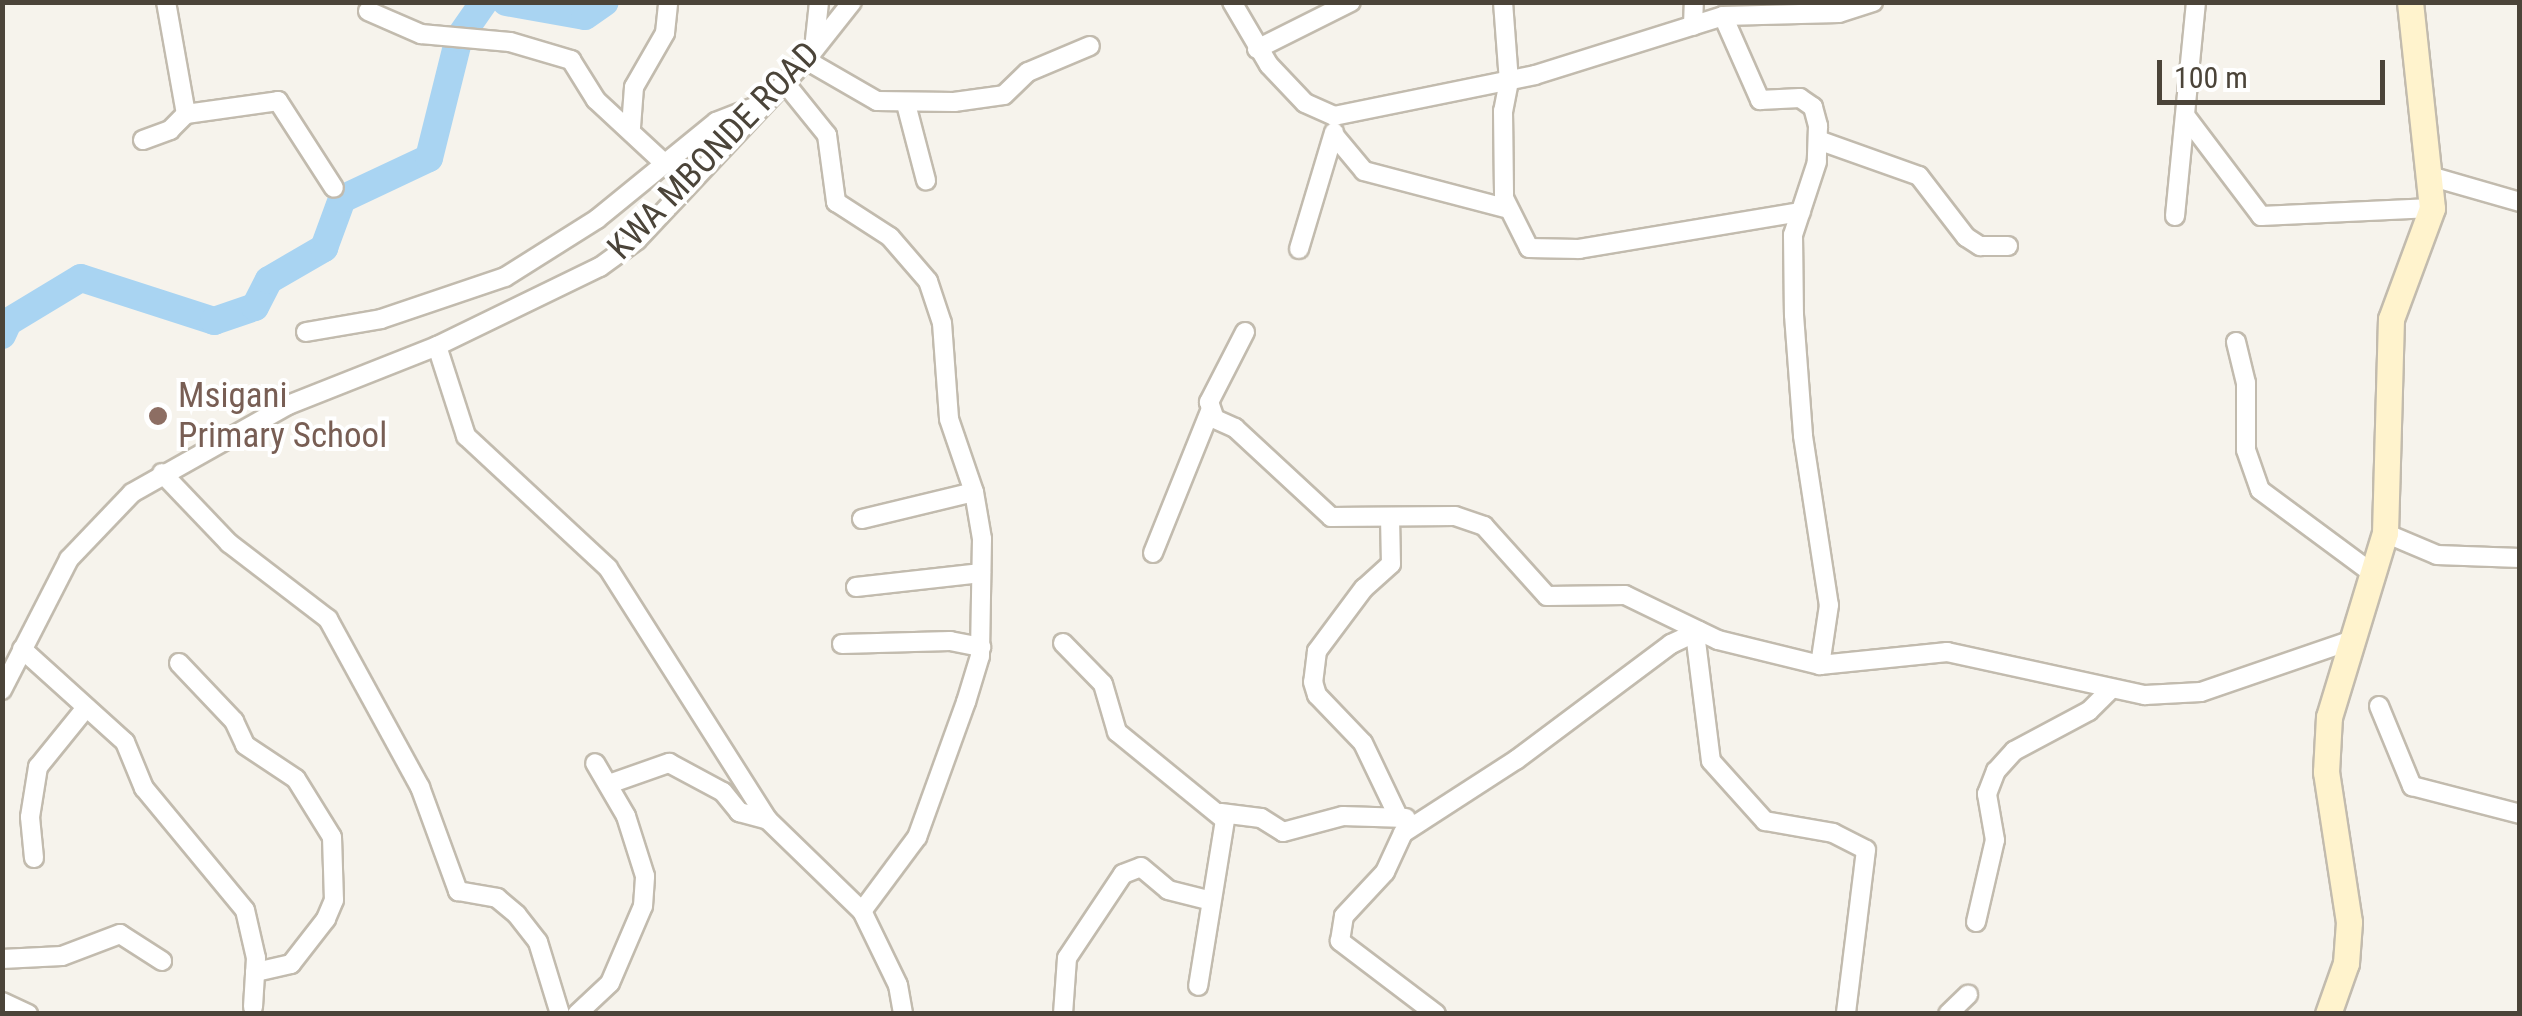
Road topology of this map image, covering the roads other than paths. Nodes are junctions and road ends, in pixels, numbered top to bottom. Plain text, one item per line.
1 (166, 2) edge
2 (668, 2) edge
3 (819, 2) edge
4 (852, 2) edge
5 (1232, 2) edge
6 (1351, 2) edge
7 (1503, 2) edge
8 (1694, 2) edge
9 (1873, 2) edge
10 (2196, 2) edge
11 (2410, 2) edge
12 (368, 11) dead end
13 (1723, 16) junction
14 (1694, 26) junction
15 (1090, 46) dead end
16 (1257, 49) junction
17 (810, 55) junction
18 (1509, 81) junction
19 (786, 83) junction
20 (766, 102) junction
21 (906, 104) junction
22 (186, 114) junction
23 (2187, 118) junction
24 (1334, 126) junction
25 (631, 127) junction
26 (144, 140) dead end
27 (1818, 140) junction
28 (663, 162) junction
29 (2434, 177) junction
30 (926, 180) dead end
31 (334, 188) dead end
32 (2520, 202) edge
33 (1506, 208) junction
34 (2432, 208) junction
35 (1801, 212) junction
36 (2176, 216) dead end
37 (2008, 246) dead end
38 (1299, 250) dead end
39 (306, 332) dead end
40 (1244, 332) dead end
41 (2236, 342) dead end
42 (437, 346) junction
43 (1210, 411) junction
44 (162, 472) junction
45 (974, 492) junction
46 (1390, 518) junction
47 (862, 519) dead end
48 (2384, 533) junction
49 (1153, 554) dead end
50 (2520, 558) edge
51 (981, 573) junction
52 (2372, 573) junction
53 (856, 587) dead end
54 (1697, 632) junction
55 (2352, 640) junction
56 (842, 644) dead end
57 (1063, 644) dead end
58 (981, 647) junction
59 (22, 649) junction
60 (180, 664) dead end
61 (1820, 666) junction
62 (2, 690) edge
63 (2110, 690) junction
64 (2379, 706) dead end
65 (86, 708) junction
66 (595, 764) dead end
67 (609, 784) junction
68 (1221, 813) junction
69 (2520, 814) edge
70 (1398, 818) junction
71 (1422, 818) junction
72 (768, 820) junction
73 (34, 858) dead end
74 (1208, 900) junction
75 (862, 911) junction
76 (1976, 922) dead end
77 (2, 959) edge
78 (162, 960) dead end
79 (255, 972) junction
80 (1198, 986) dead end
81 (1968, 995) dead end
82 (2, 1002) edge
83 (253, 1007) dead end
84 (28, 1014) edge
85 (560, 1014) edge
86 (578, 1014) edge
87 (902, 1014) edge
88 (1062, 1014) edge
89 (1436, 1014) edge
90 (1846, 1014) edge
91 (1948, 1014) edge
92 (2328, 1014) edge

1 - 22 street
2 - 25 street
3 - 17 street
4 - 17 street, KWA MBONDE ROAD
5 - 16 street
6 - 16 street
7 - 18 street
8 - 14 street
9 - 13 street
10 - 23 street
11 - 29 street
12 - 25 street
13 - 14 street
13 - 27 street
14 - 18 street
15 - 21 street
16 - 24 street
17 - 19 street, KWA MBONDE ROAD
17 - 21 street
18 - 24 street
18 - 33 street
19 - 20 street, KWA MBONDE ROAD
19 - 45 street
20 - 28 street
20 - 42 street, KWA MBONDE ROAD
21 - 30 street
22 - 26 street
22 - 31 street
23 - 34 street
23 - 36 street
24 - 33 street
24 - 38 street
25 - 28 street
27 - 35 street
27 - 37 street
28 - 39 street
29 - 32 street
29 - 34 street
33 - 35 street
34 - 48 street
35 - 61 street
40 - 43 street
41 - 52 street
42 - 44 street, KWA MBONDE ROAD
42 - 72 street
43 - 46 street
43 - 49 street
44 - 59 street, KWA MBONDE ROAD
44 - 85 street
45 - 47 street
45 - 51 street
46 - 54 street
46 - 70 street
48 - 50 street
48 - 52 street
51 - 53 street
51 - 58 street
52 - 55 street
54 - 61 street
54 - 71 street
54 - 90 street
55 - 63 street
55 - 92 street
56 - 58 street
57 - 68 street
58 - 75 street
59 - 62 street, KWA MBONDE ROAD
59 - 65 street
60 - 79 street
61 - 63 street
63 - 76 street
64 - 69 street
65 - 73 street
65 - 79 street
66 - 67 street
67 - 72 street
67 - 86 street
68 - 70 street
68 - 74 street
70 - 71 street
71 - 89 street
72 - 75 street
74 - 80 street
74 - 88 street
75 - 87 street
77 - 78 street
79 - 83 street
81 - 91 street
82 - 84 street

